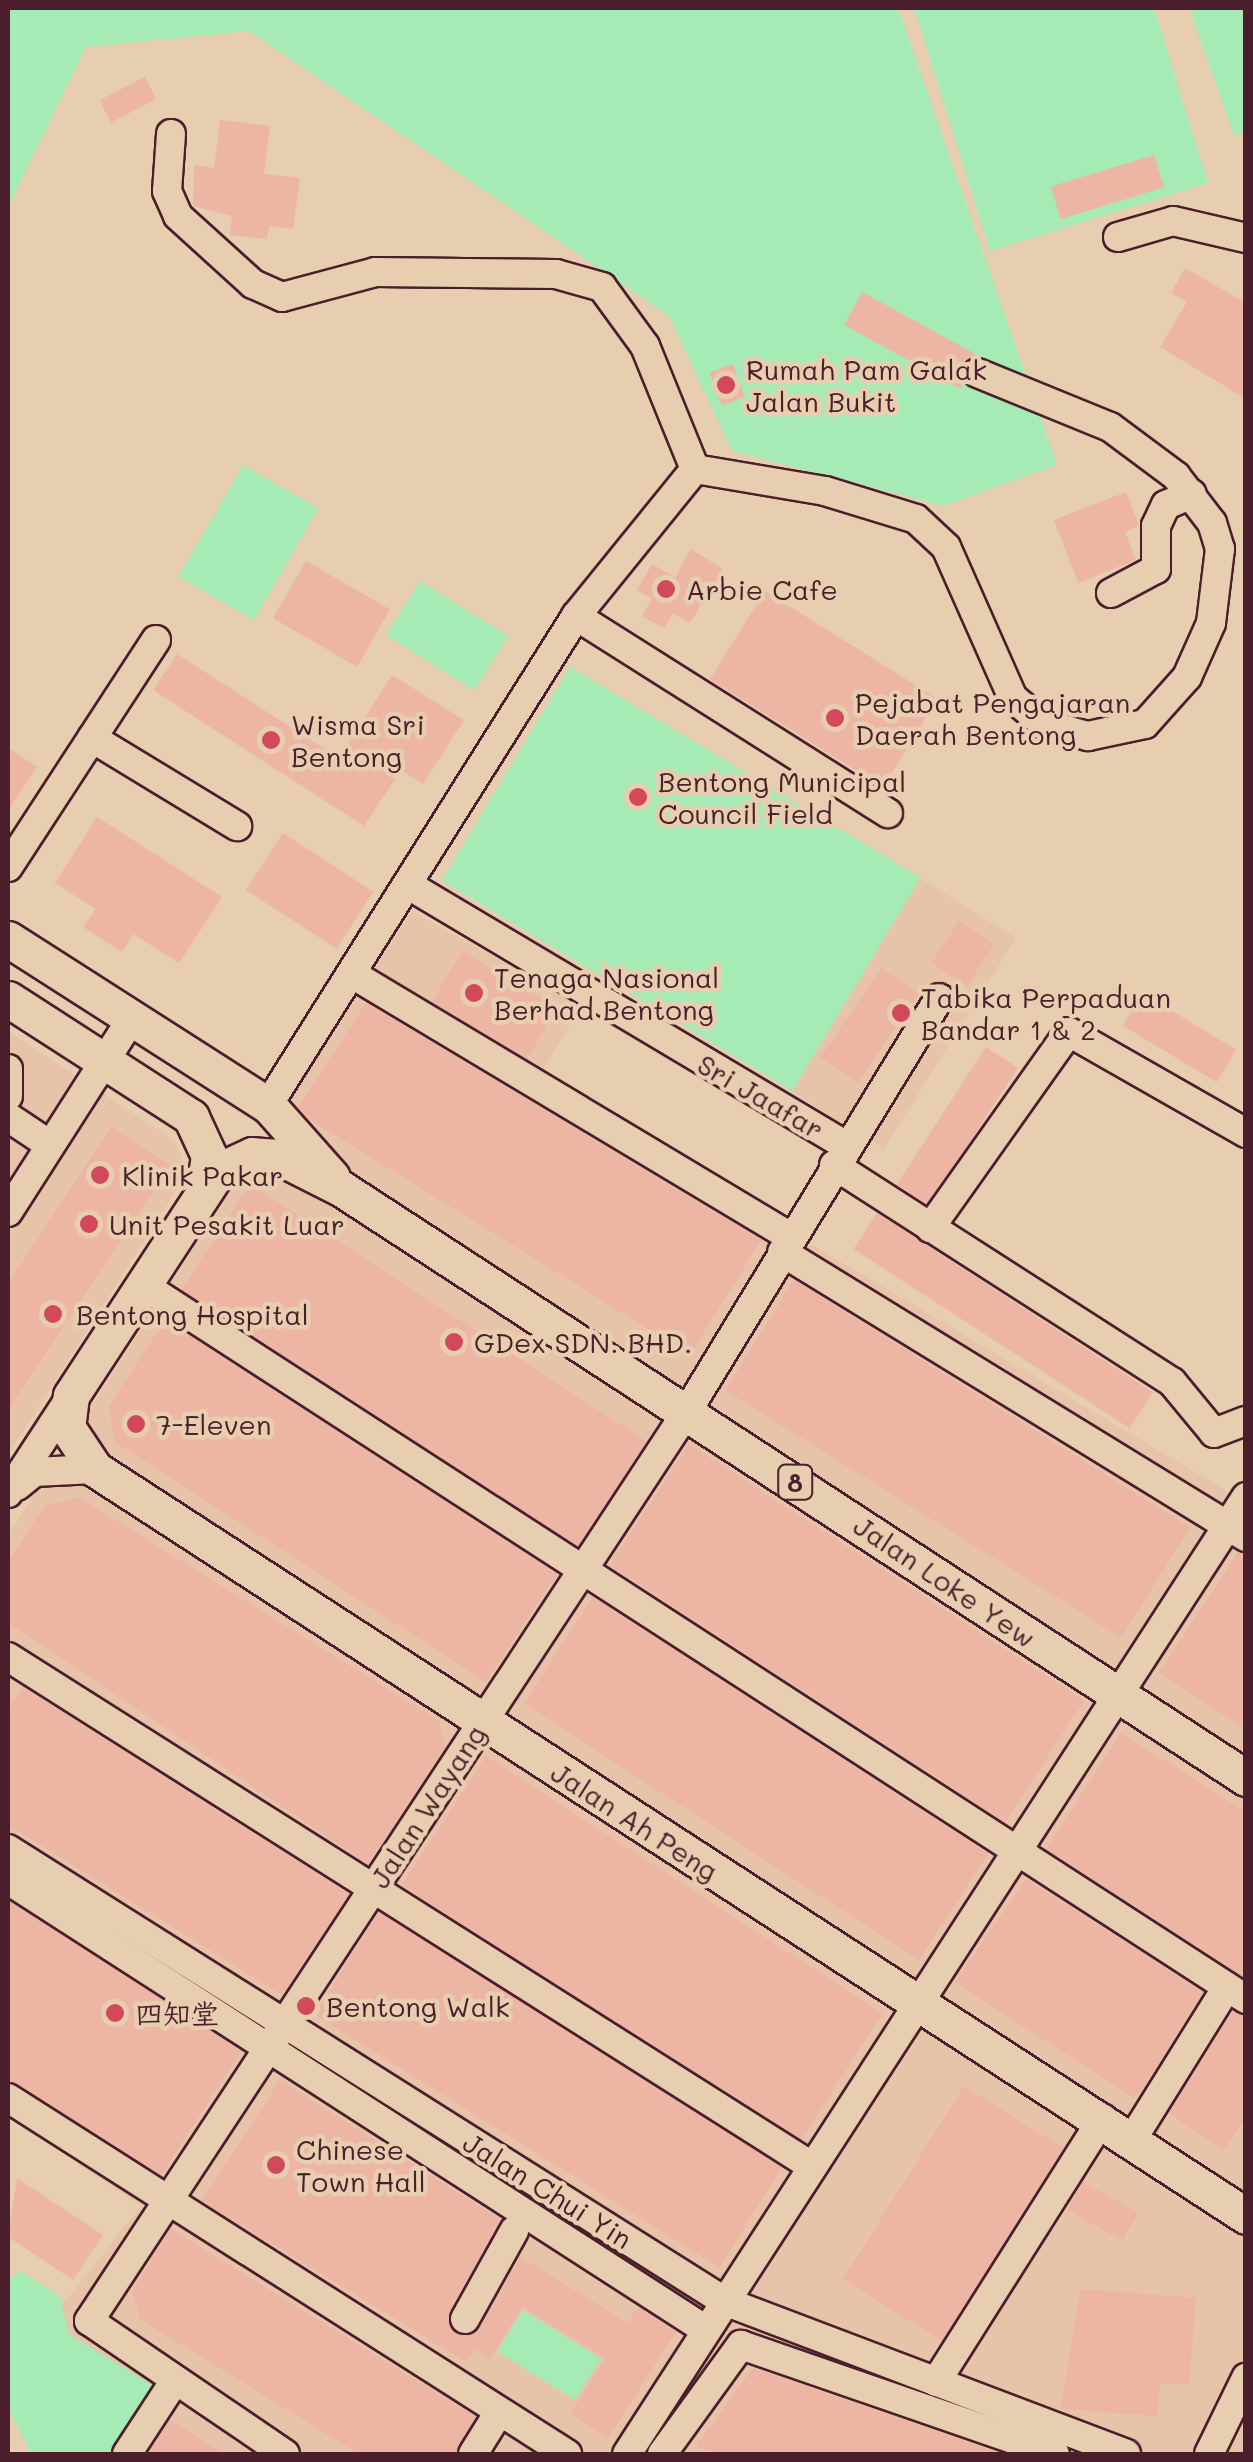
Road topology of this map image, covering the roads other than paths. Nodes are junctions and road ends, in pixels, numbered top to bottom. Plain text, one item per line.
1 (170, 134) dead end
2 (1118, 237) dead end
3 (1246, 238) edge
4 (978, 373) dead end
5 (695, 469) junction
6 (1192, 494) junction
7 (1111, 593) dead end
8 (576, 616) junction
9 (156, 640) dead end
10 (92, 738) junction
11 (888, 814) dead end
12 (237, 826) dead end
13 (8, 867) edge
14 (410, 886) junction
15 (8, 939) edge
16 (352, 974) junction
17 (939, 998) dead end
18 (8, 999) edge
19 (132, 1018) junction
20 (104, 1061) junction
21 (8, 1068) edge
22 (8, 1096) edge
23 (268, 1104) junction
24 (8, 1117) edge
25 (1246, 1133) edge
26 (50, 1145) junction
27 (839, 1155) junction
28 (342, 1189) junction
29 (203, 1192) junction
30 (8, 1212) edge
31 (930, 1228) junction
32 (786, 1244) junction
33 (143, 1285) junction
34 (70, 1396) junction
35 (686, 1413) junction
36 (1246, 1421) edge
37 (95, 1470) junction
38 (8, 1494) edge
39 (1246, 1497) edge
40 (1237, 1531) edge
41 (580, 1568) junction
42 (8, 1657) edge
43 (1118, 1698) junction
44 (482, 1723) junction
45 (1246, 1778) edge
46 (8, 1848) edge
47 (1017, 1852) junction
48 (8, 1880) edge
49 (373, 1889) junction
50 (1236, 1993) edge
51 (923, 2005) junction
52 (284, 2024) junction
53 (268, 2048) junction
54 (8, 2098) edge
55 (1118, 2128) junction
56 (810, 2165) junction
57 (166, 2198) junction
58 (1246, 2216) edge
59 (514, 2232) dead end
60 (724, 2301) junction
61 (466, 2319) dead end
62 (706, 2330) junction
63 (1246, 2378) edge
64 (174, 2382) junction
65 (936, 2382) junction
66 (499, 2412) junction
67 (631, 2448) edge
68 (1118, 2453) edge
69 (127, 2454) edge
70 (285, 2454) edge
71 (473, 2454) edge
72 (567, 2454) edge
73 (664, 2454) edge
74 (1055, 2454) edge
75 (1209, 2454) edge

1 - 5 street
2 - 3 street
4 - 6 street
5 - 6 street
5 - 8 street
6 - 7 street
8 - 11 street
8 - 14 street
9 - 10 street
10 - 12 street
10 - 13 street
14 - 16 street
14 - 27 street, Sri Jaafar
15 - 19 main road, 8
16 - 23 street
16 - 32 street
17 - 27 street
18 - 20 main road
19 - 20 street
19 - 23 main road, 8
20 - 26 street
20 - 29 main road
21 - 22 street
23 - 28 main road, 8
24 - 26 street
25 - 31 street
26 - 30 street
27 - 31 street
27 - 32 street, Sri Jaafar
28 - 29 main road
28 - 35 main road, Jalan Loke Yew / 8
29 - 33 main road
31 - 36 street
32 - 35 street, Sri Jaafar
32 - 40 street
33 - 34 main road
33 - 41 street
34 - 37 main road, Jalan Ah Peng
34 - 38 street
35 - 41 street, Jalan Wayang
35 - 43 main road, Jalan Loke Yew / 8
37 - 38 street
37 - 44 main road, Jalan Ah Peng
39 - 40 street
40 - 43 street
41 - 44 street, Jalan Wayang
41 - 47 street
42 - 49 street
43 - 45 main road, Jalan Loke Yew / 8
43 - 47 street
44 - 49 street, Jalan Wayang
44 - 51 main road, Jalan Ah Peng
46 - 52 street, Jalan Chui Yin
47 - 50 street
47 - 51 street
48 - 53 street, Jalan Chui Yin
49 - 52 street, Jalan Wayang
49 - 56 street
50 - 55 street
51 - 55 main road, Jalan Ah Peng
51 - 56 street
52 - 53 street, Jalan Wayang
52 - 60 street, Jalan Chui Yin
53 - 57 street, Jalan Wayang
53 - 62 street, Jalan Chui Yin
54 - 57 street
55 - 58 main road, Jalan Ah Peng
55 - 65 street
56 - 60 street
57 - 64 street, Jalan Wayang
57 - 66 street
59 - 61 street
60 - 62 street
60 - 65 street, Jalan Chui Yin
62 - 67 street
63 - 75 street
64 - 69 street
64 - 70 street
65 - 68 street, Jalan Chui Yin
66 - 71 street
66 - 72 street
67 - 73 street
73 - 74 street

